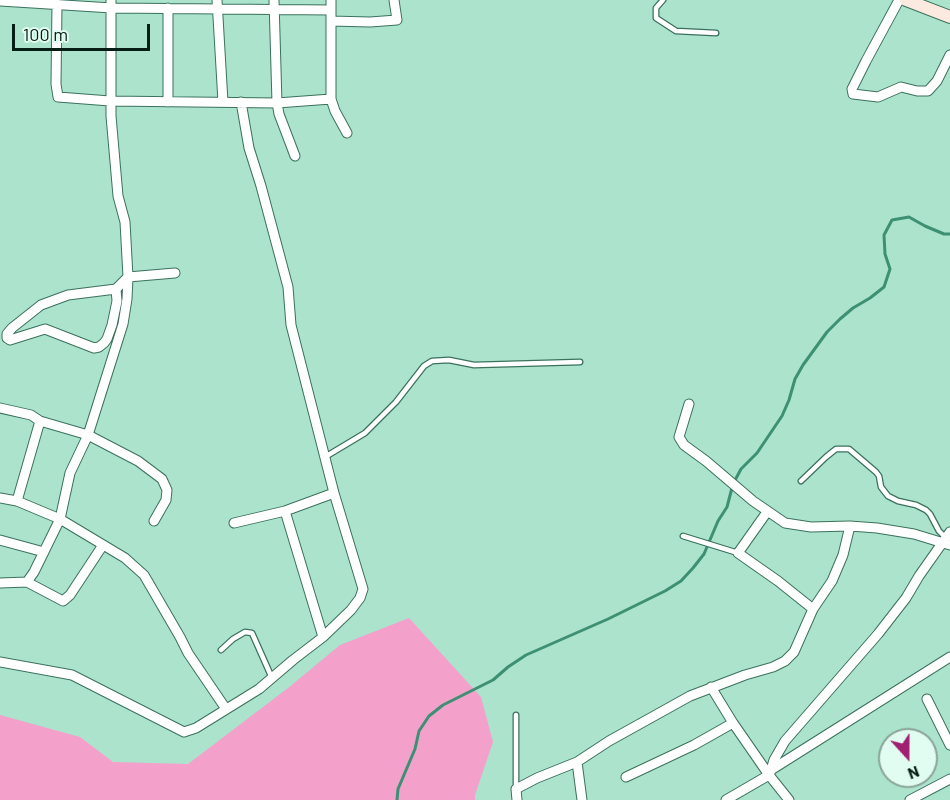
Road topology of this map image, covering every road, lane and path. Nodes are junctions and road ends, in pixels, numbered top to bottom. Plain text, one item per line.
1 (394, 0) edge
2 (663, 0) edge
3 (899, 0) edge
4 (906, 0) edge
5 (0, 1) edge
6 (14, 1) edge
7 (57, 4) junction
8 (112, 4) edge
9 (217, 4) edge
10 (274, 4) edge
11 (331, 5) edge
12 (168, 8) junction
13 (950, 17) edge
14 (331, 21) junction
15 (716, 33) dead end
16 (950, 56) edge
17 (331, 99) junction
18 (110, 101) junction
19 (168, 102) junction
20 (223, 102) junction
21 (241, 102) junction
22 (277, 103) junction
23 (348, 133) dead end
24 (294, 156) dead end
25 (175, 273) dead end
26 (128, 277) junction
27 (116, 289) junction
28 (4, 338) edge
29 (580, 362) dead end
30 (689, 404) dead end
31 (0, 408) edge
32 (40, 421) junction
33 (88, 435) junction
34 (325, 457) junction
35 (801, 481) dead end
36 (334, 493) junction
37 (0, 498) edge
38 (17, 501) junction
39 (285, 511) junction
40 (766, 512) junction
41 (60, 519) junction
42 (153, 520) dead end
43 (234, 523) dead end
44 (850, 526) junction
45 (683, 536) dead end
46 (947, 539) edge
47 (0, 540) edge
48 (103, 545) junction
49 (44, 552) junction
50 (738, 553) junction
51 (27, 582) junction
52 (0, 583) edge
53 (813, 609) junction
54 (323, 637) junction
55 (221, 650) dead end
56 (950, 657) edge
57 (0, 662) edge
58 (272, 678) junction
59 (711, 687) junction
60 (927, 699) dead end
61 (226, 709) junction
62 (516, 715) dead end
63 (733, 723) junction
64 (950, 745) edge
65 (577, 762) junction
66 (770, 773) junction
67 (626, 777) dead end
68 (950, 779) edge
69 (516, 789) junction
70 (916, 799) edge
71 (517, 800) edge
72 (582, 800) edge
73 (726, 800) edge
74 (789, 800) edge

1 - 14 street
2 - 15 lane
3 - 16 street
4 - 13 main road
5 - 6 street
6 - 7 street
7 - 8 street
7 - 18 street
8 - 12 street
8 - 18 street
9 - 10 street
9 - 12 street
9 - 20 street
10 - 11 street
10 - 22 street
11 - 14 street
12 - 19 street
14 - 17 street
17 - 22 street
17 - 23 street
18 - 19 street
18 - 26 street
19 - 20 street
20 - 21 street
21 - 22 street
21 - 34 street
22 - 24 street
25 - 26 street
26 - 27 street
26 - 33 street
27 - 28 street
27 - 28 street
29 - 34 lane
30 - 40 street
31 - 32 street
32 - 33 street
32 - 38 street
33 - 41 street
33 - 42 street
34 - 36 street
35 - 46 lane
36 - 39 street
36 - 54 street
37 - 38 street
38 - 41 street
39 - 43 street
39 - 54 street
40 - 44 street
40 - 50 street
41 - 48 street
41 - 49 street
44 - 46 street
44 - 53 street
45 - 50 lane
46 - 66 street
47 - 49 street
48 - 51 street
48 - 61 street
49 - 51 street
50 - 53 street
51 - 52 street
53 - 59 street
54 - 58 street
55 - 58 lane
56 - 66 street
57 - 61 street
58 - 61 street
59 - 63 street
59 - 65 street
60 - 64 street
62 - 69 lane
63 - 66 street
63 - 67 street
65 - 69 street
65 - 72 street
66 - 73 street
66 - 74 street
68 - 70 street
69 - 71 street

